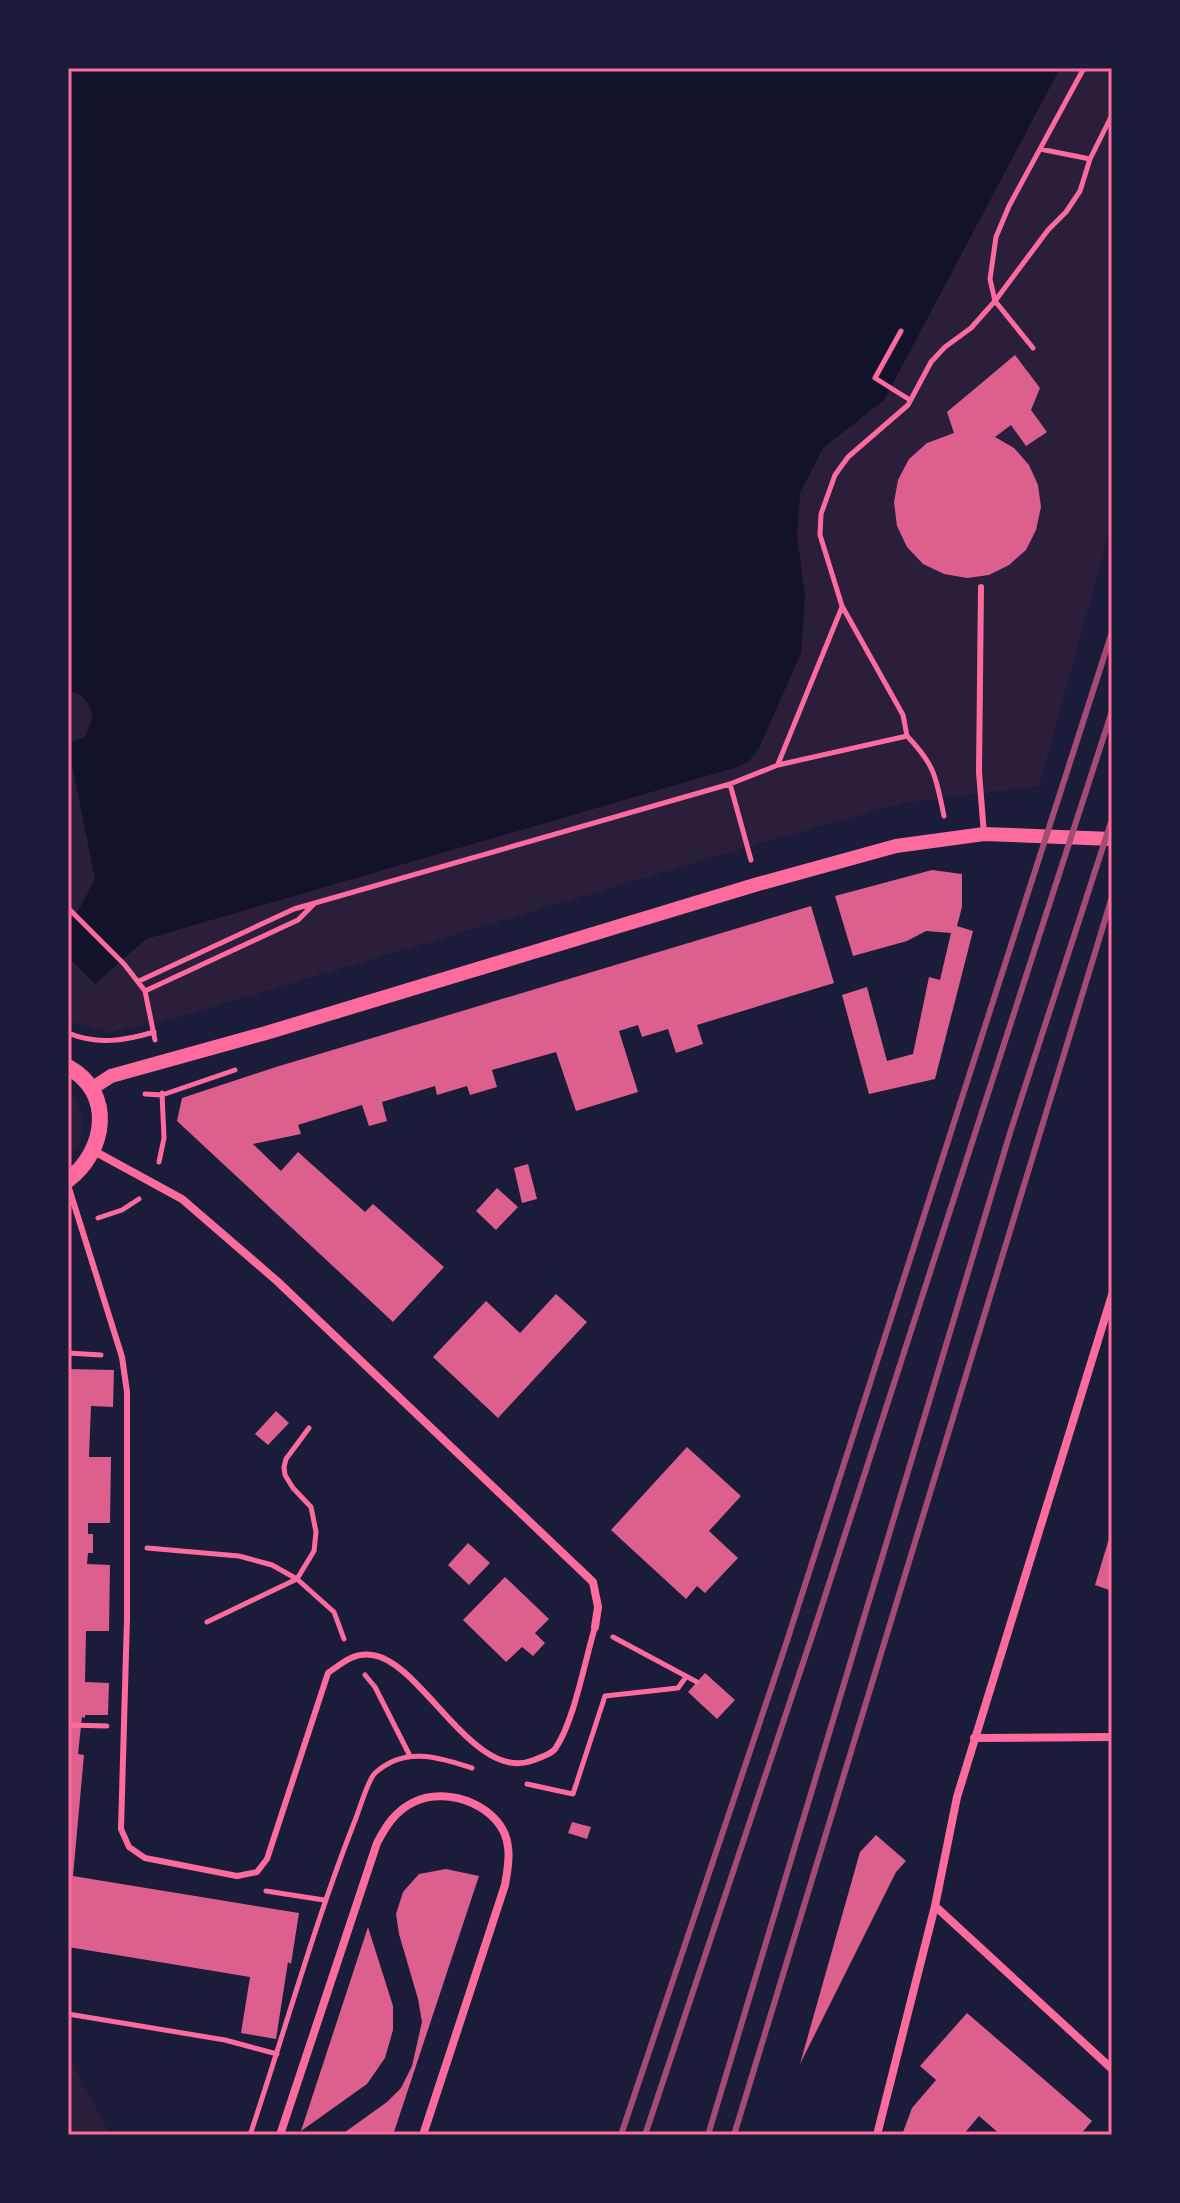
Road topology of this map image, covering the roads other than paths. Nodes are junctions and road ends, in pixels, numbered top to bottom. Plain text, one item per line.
1 (981, 587) dead end
2 (984, 834) junction
3 (1112, 839) edge
4 (68, 1067) edge
5 (91, 1089) junction
6 (94, 1151) junction
7 (68, 1182) edge
8 (1112, 1295) edge
9 (595, 1627) joint
10 (1112, 1737) edge
11 (974, 1738) junction
12 (935, 1906) junction
13 (1112, 2069) edge
14 (280, 2135) edge
15 (423, 2135) edge
16 (877, 2135) edge

1 - 2 lane
2 - 3 street
2 - 5 street
4 - 5 main road
5 - 6 main road
6 - 7 main road
6 - 9 street
7 - 9 lane
8 - 11 street
10 - 11 street
11 - 12 street
12 - 13 street
12 - 16 street
14 - 15 street

